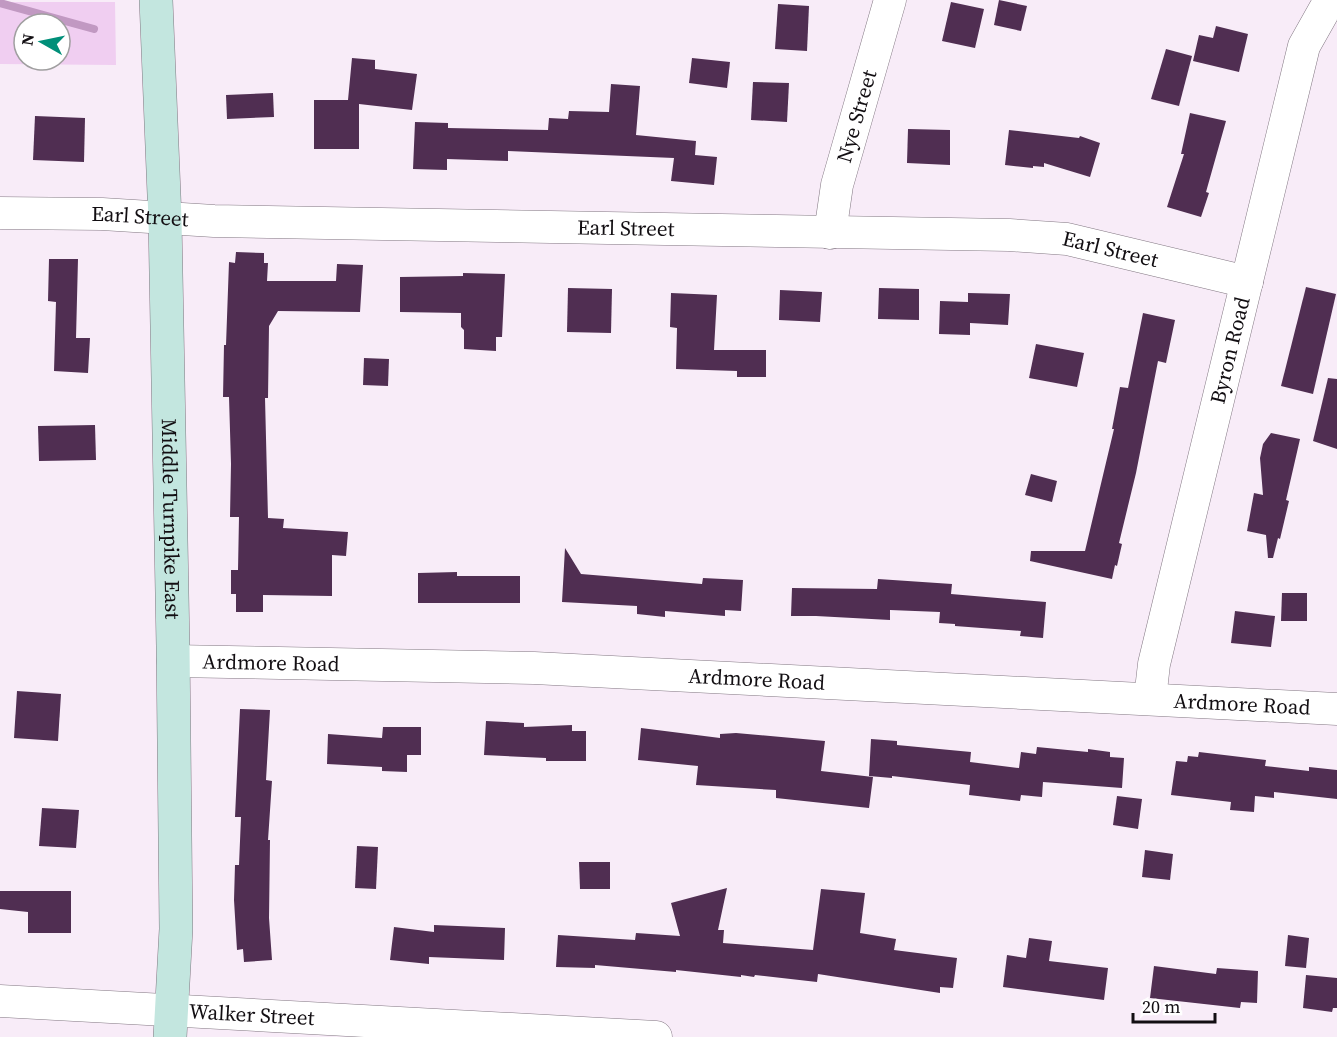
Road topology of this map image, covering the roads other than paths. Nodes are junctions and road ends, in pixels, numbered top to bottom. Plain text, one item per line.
1 (156, 0) edge
2 (890, 0) edge
3 (1331, 5) edge
4 (0, 213) edge
5 (165, 219) junction
6 (830, 233) junction
7 (1247, 282) junction
8 (173, 662) junction
9 (1150, 699) junction
10 (1337, 709) edge
11 (0, 1001) edge
12 (171, 1024) edge
13 (656, 1037) edge

1 - 5 main road, Middle Turnpike East
2 - 6 street, Nye Street
3 - 7 street, Byron Road
4 - 5 street, Earl Street
5 - 6 street, Earl Street
5 - 8 main road, Middle Turnpike East
6 - 7 street, Earl Street
7 - 9 street, Byron Road
8 - 9 street, Ardmore Road
8 - 12 main road, Middle Turnpike East
9 - 10 street, Ardmore Road
11 - 12 street, Walker Street
12 - 13 street, Walker Street

